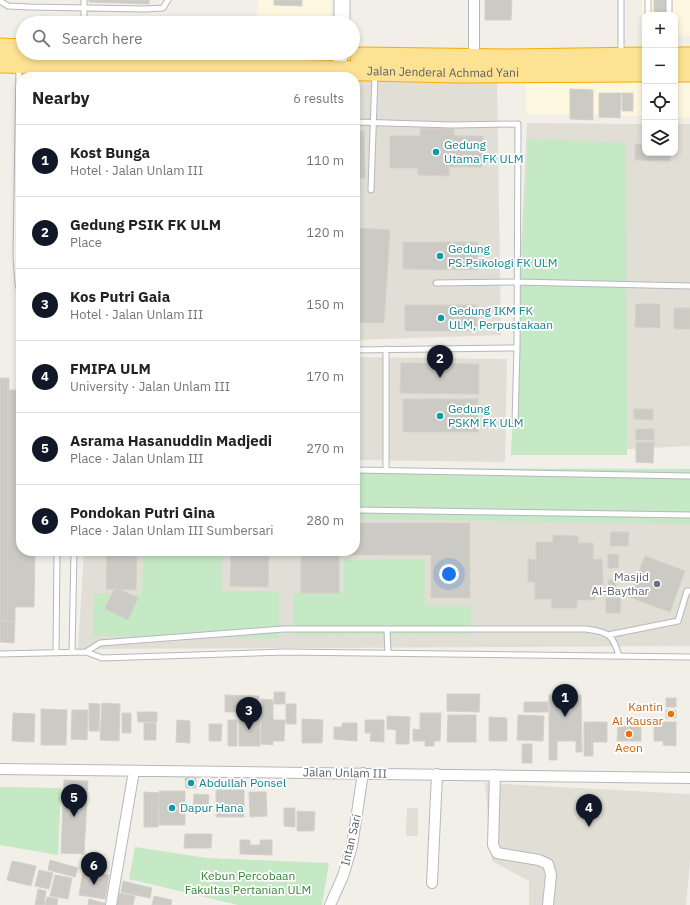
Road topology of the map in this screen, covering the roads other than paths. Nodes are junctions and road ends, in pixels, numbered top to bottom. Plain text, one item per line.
1 (84, 0) edge
2 (168, 0) edge
3 (342, 0) edge
4 (474, 0) edge
5 (621, 0) edge
6 (648, 0) edge
7 (669, 0) edge
8 (0, 1) edge
9 (84, 7) junction
10 (648, 12) edge
11 (669, 12) edge
12 (84, 16) edge
13 (342, 16) edge
14 (0, 48) edge
15 (360, 56) edge
16 (16, 57) edge
17 (621, 57) junction
18 (642, 57) edge
19 (678, 57) edge
20 (690, 57) edge
21 (0, 62) edge
22 (27, 63) edge
23 (463, 63) junction
24 (509, 66) junction
25 (374, 70) junction
26 (642, 72) edge
27 (678, 72) edge
28 (690, 72) edge
29 (360, 122) edge
30 (374, 123) junction
31 (371, 190) dead end
32 (517, 282) junction
33 (436, 283) dead end
34 (690, 286) edge
35 (517, 348) junction
36 (386, 349) junction
37 (360, 350) edge
38 (515, 422) dead end
39 (360, 470) edge
40 (386, 471) junction
41 (690, 476) edge
42 (360, 510) edge
43 (690, 515) edge
44 (57, 556) edge
45 (74, 556) edge
46 (690, 591) edge
47 (387, 630) junction
48 (608, 635) junction
49 (72, 652) junction
50 (86, 652) junction
51 (56, 653) junction
52 (388, 653) junction
53 (0, 654) edge
54 (619, 656) junction
55 (690, 657) edge
56 (0, 769) edge
57 (134, 771) junction
58 (363, 773) junction
59 (437, 774) junction
60 (495, 775) junction
61 (690, 778) edge
62 (432, 883) dead end
63 (111, 905) edge
64 (330, 905) edge
65 (548, 905) edge

1 - 9 lane
2 - 9 lane
3 - 13 street
4 - 23 street
5 - 17 lane
6 - 10 lane
7 - 11 lane
8 - 9 lane
9 - 12 lane
14 - 16 highway, Jalan Jenderal Achmad Yani
15 - 23 highway, Jalan Jenderal Achmad Yani
17 - 18 highway, Jalan Jenderal Achmad Yani
17 - 24 highway, Jalan Jenderal Achmad Yani
19 - 20 highway
21 - 22 highway, Jalan Jenderal Achmad Yani
22 - 25 highway, Jalan Jenderal Achmad Yani
23 - 24 highway, Jalan Jenderal Achmad Yani
23 - 25 highway, Jalan Jenderal Achmad Yani
24 - 26 highway, Jalan Jenderal Achmad Yani
25 - 30 lane
27 - 28 highway
29 - 30 lane
30 - 31 lane
30 - 32 lane
32 - 33 lane
32 - 34 lane
32 - 35 lane
35 - 36 lane
35 - 38 lane
36 - 37 lane
36 - 40 lane
39 - 40 lane
40 - 41 lane
42 - 43 lane
44 - 51 lane
45 - 49 lane
46 - 48 lane
47 - 48 lane
47 - 50 lane
47 - 52 lane
48 - 54 lane
49 - 50 lane
49 - 51 lane
50 - 52 lane
51 - 53 lane
52 - 54 lane
54 - 55 lane
56 - 57 street, Jalan Unlam III
57 - 58 street, Jalan Unlam III
57 - 63 street
58 - 59 street, Jalan Unlam III
58 - 64 street, Intan Sari
59 - 60 street, Jalan Unlam III
59 - 62 street
60 - 61 street, Jalan Unlam III
60 - 65 street

